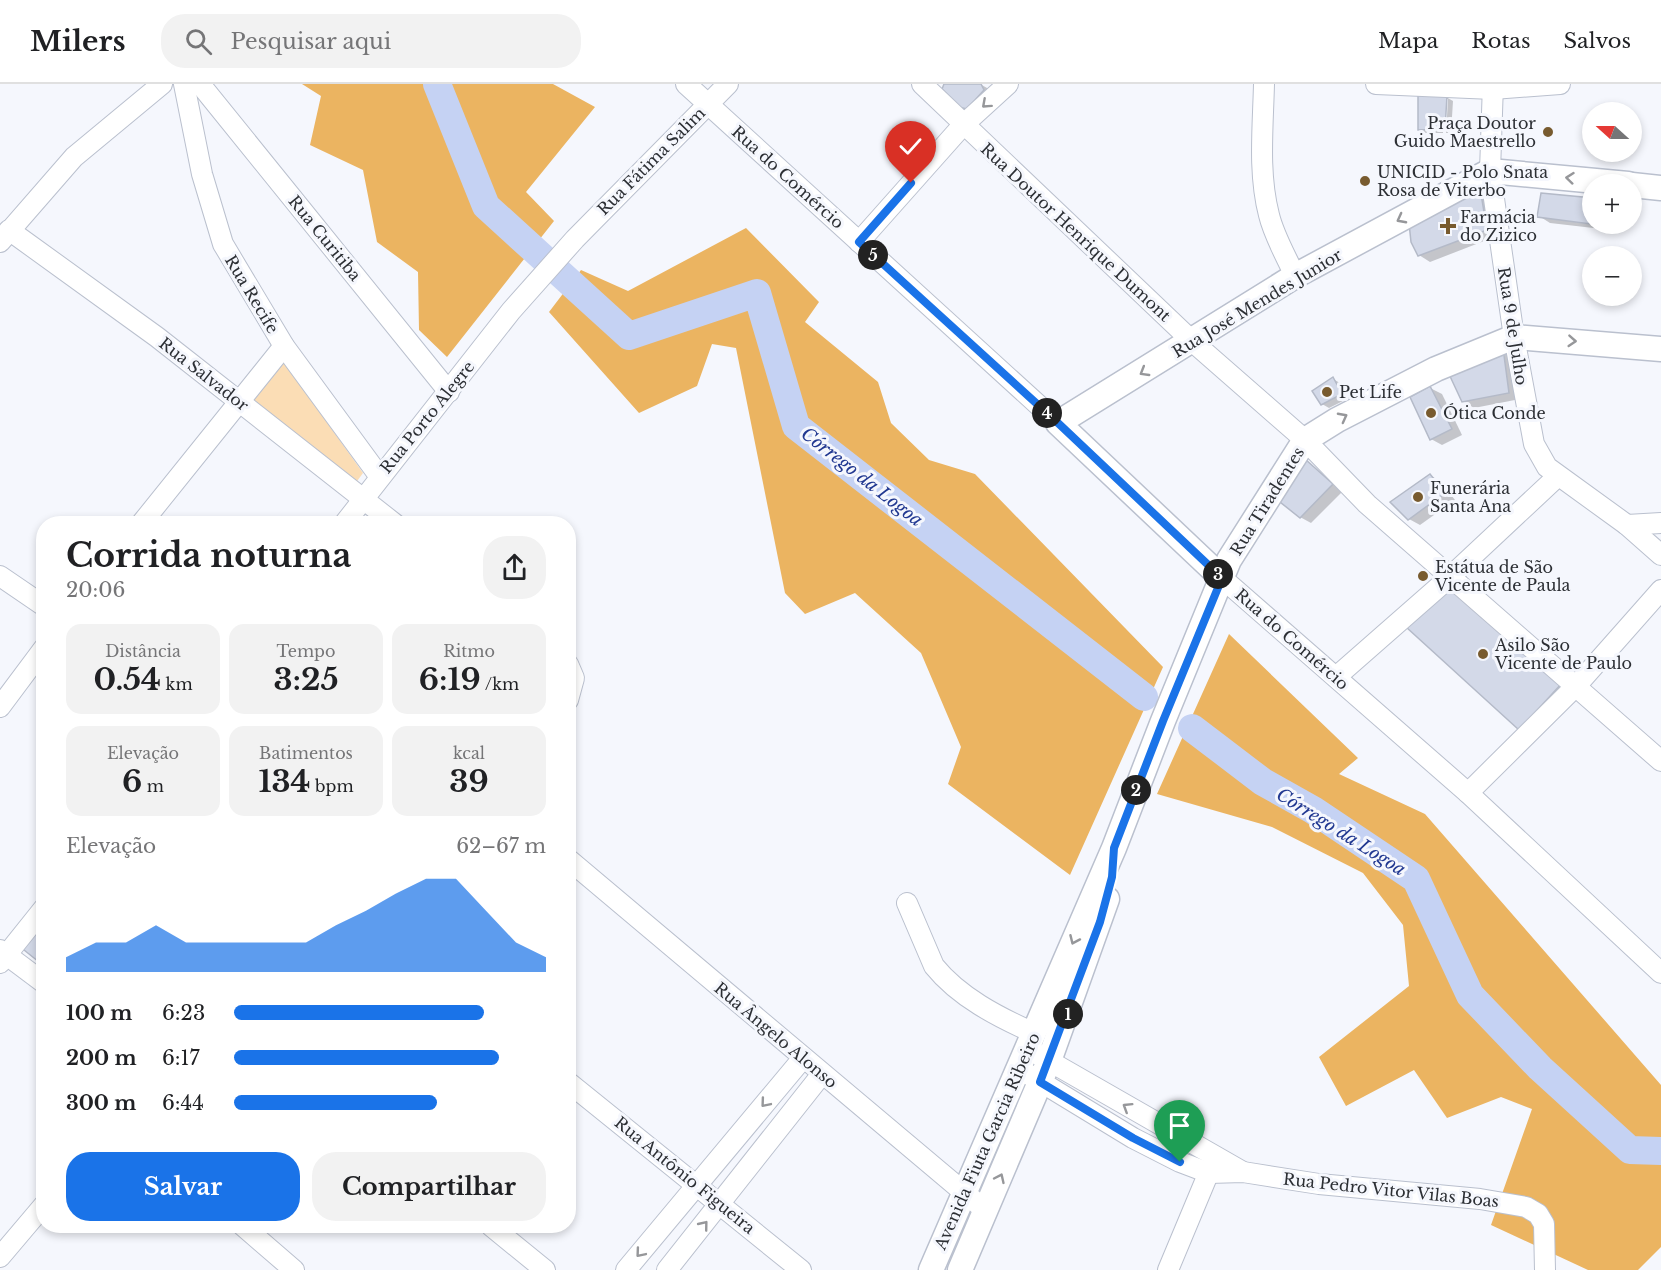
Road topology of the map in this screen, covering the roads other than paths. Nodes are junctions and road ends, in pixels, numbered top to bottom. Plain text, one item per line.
1 (162, 84) edge
2 (184, 84) edge
3 (200, 84) edge
4 (686, 84) edge
5 (728, 84) edge
6 (922, 84) edge
7 (1008, 84) edge
8 (1264, 84) edge
9 (1376, 84) edge
10 (1560, 84) edge
11 (1493, 87) edge
12 (708, 104) junction
13 (963, 125) junction
14 (1490, 171) junction
15 (1582, 180) edge
16 (1642, 186) edge
17 (1661, 188) edge
18 (5, 236) edge
19 (859, 242) junction
20 (1295, 276) junction
21 (510, 311) joint
22 (1514, 337) junction
23 (1193, 342) junction
24 (284, 346) junction
25 (1661, 349) edge
26 (449, 392) junction
27 (238, 402) junction
28 (1058, 423) junction
29 (1305, 440) junction
30 (1558, 476) junction
31 (380, 477) junction
32 (363, 499) junction
33 (147, 516) edge
34 (350, 516) edge
35 (385, 516) edge
36 (1661, 523) edge
37 (1627, 525) junction
38 (1661, 555) edge
39 (0, 576) edge
40 (1450, 577) junction
41 (1222, 578) junction
42 (1661, 590) edge
43 (36, 601) edge
44 (36, 659) edge
45 (1336, 677) junction
46 (1577, 685) junction
47 (0, 707) edge
48 (1661, 761) edge
49 (1468, 793) junction
50 (576, 866) edge
51 (907, 903) dead end
52 (36, 917) edge
53 (2, 956) edge
54 (1661, 973) edge
55 (36, 978) edge
56 (1059, 1005) junction
57 (1026, 1050) junction
58 (803, 1058) junction
59 (1045, 1071) junction
60 (822, 1074) junction
61 (576, 1088) edge
62 (1213, 1164) junction
63 (697, 1185) junction
64 (964, 1192) junction
65 (721, 1203) junction
66 (985, 1210) junction
67 (36, 1214) edge
68 (251, 1233) edge
69 (500, 1233) edge
70 (0, 1257) edge
71 (294, 1270) edge
72 (545, 1270) edge
73 (626, 1270) edge
74 (667, 1270) edge
75 (801, 1270) edge
76 (931, 1270) edge
77 (960, 1270) edge
78 (1168, 1270) edge
79 (1545, 1270) edge

1 - 18 street
2 - 24 street, Rua Recife
3 - 26 street, Rua Curitiba
4 - 12 street, Rua do Comércio
5 - 12 street, Rua Fátima Salim
6 - 13 street, Rua Doutor Henrique Dumont
7 -> 13 street
8 - 20 street
9 - 11 street
10 - 11 street
11 - 14 street, Rua 9 de Julho
12 - 19 street, Rua do Comércio
12 - 21 street, Rua Fátima Salim
13 - 19 street
13 - 23 street, Rua Doutor Henrique Dumont
15 -> 14 main road
14 -> 20 main road, Rua José Mendes Junior
14 - 22 street, Rua 9 de Julho
16 - 17 main road
18 - 27 street, Rua Salvador
19 - 28 street, Rua do Comércio
20 - 23 main road, Rua José Mendes Junior
21 - 26 street, Rua Porto Alegre
22 -> 25 main road
29 -> 22 main road, Rua Tiradentes
22 - 30 street, Rua 9 de Julho
23 -> 28 main road, Rua José Mendes Junior
23 - 29 street, Rua Doutor Henrique Dumont
24 - 27 street
24 - 31 street, Rua Recife
26 - 31 street, Rua Porto Alegre
27 - 32 street, Rua Salvador
27 - 33 street
28 - 41 main road, Rua do Comércio
29 - 40 street, Rua Doutor Henrique Dumont
29 - 41 main road, Rua Tiradentes
30 - 37 street
30 - 40 street
31 - 32 street, Rua Porto Alegre
32 - 34 street, Rua Porto Alegre
32 - 35 street, Rua Salvador
36 - 37 street
37 - 38 street
39 - 43 street
40 - 45 street
40 - 46 street, Rua Doutor Henrique Dumont
41 - 45 street, Rua do Comércio
41 - 56 main road, Avenida Fiuta Garcia Ribeiro
42 - 46 street
44 - 47 street
45 - 49 street, Rua do Comércio
46 - 48 street, Rua Doutor Henrique Dumont
46 - 49 street
49 - 54 street, Rua do Comércio
50 - 58 street, Rua Ângelo Alonso
51 - 57 street, Rua Pedro Vitor Vilas Boas
52 - 53 street
53 - 55 street
56 - 57 main road, Avenida Fiuta Garcia Ribeiro
56 - 59 main road, Avenida Fiuta Garcia Ribeiro
57 - 59 street, Rua Pedro Vitor Vilas Boas
57 - 64 main road, Avenida Fiuta Garcia Ribeiro
58 - 60 street, Rua Ângelo Alonso
58 -> 63 street
59 - 62 street, Rua Pedro Vitor Vilas Boas
66 -> 59 main road, Avenida Fiuta Garcia Ribeiro
60 - 64 street, Rua Ângelo Alonso
60 - 65 street
61 - 63 street, Rua Antônio Figueira
62 - 78 street
62 - 79 street, Rua Pedro Vitor Vilas Boas
63 - 65 street, Rua Antônio Figueira
63 -> 73 street
64 - 66 street, Rua Ângelo Alonso
64 - 76 main road, Avenida Fiuta Garcia Ribeiro
74 -> 65 street
65 - 75 street, Rua Antônio Figueira
66 - 77 main road, Avenida Fiuta Garcia Ribeiro
67 - 70 street
68 - 71 street
69 - 72 street

